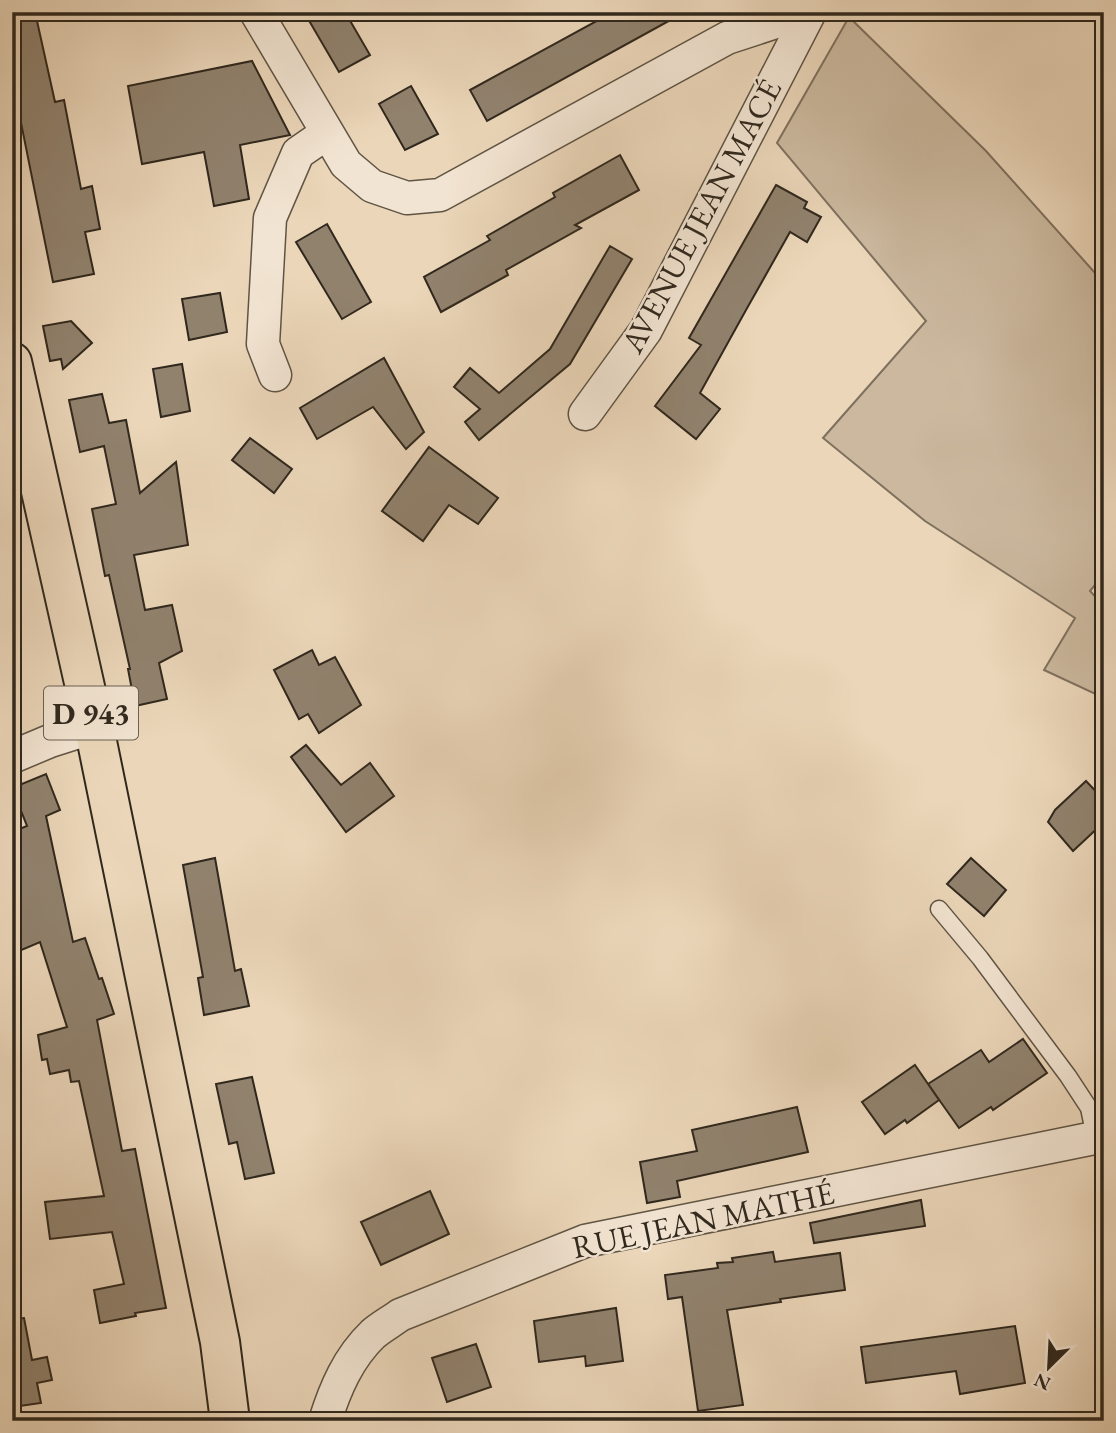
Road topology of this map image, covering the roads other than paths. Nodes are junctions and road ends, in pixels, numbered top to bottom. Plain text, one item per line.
1 (256, 12) edge
2 (808, 12) edge
3 (327, 133) junction
4 (12, 362) edge
5 (275, 375) dead end
6 (585, 414) dead end
7 (94, 727) junction
8 (12, 757) edge
9 (939, 909) dead end
10 (1100, 1137) edge
11 (230, 1421) edge
12 (325, 1421) edge

1 - 3 street
2 - 3 street
2 - 6 street, AVENUE JEAN MACÉ
3 - 5 street
4 - 7 main road, D 943
7 - 8 street
7 - 11 main road, D 943
9 - 10 lane
10 - 12 street, RUE JEAN MATHÉ

